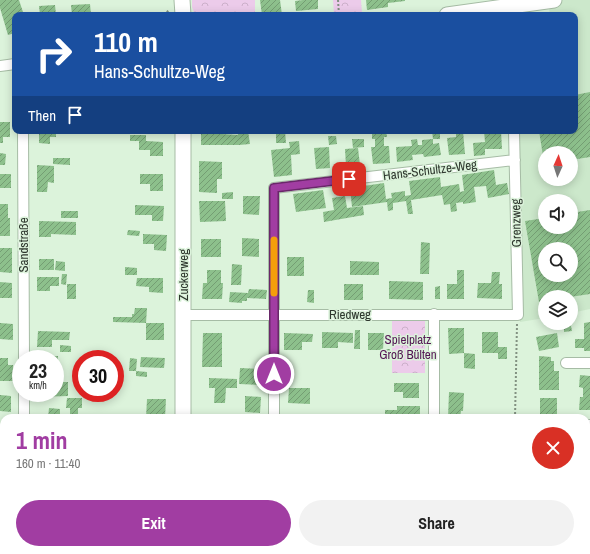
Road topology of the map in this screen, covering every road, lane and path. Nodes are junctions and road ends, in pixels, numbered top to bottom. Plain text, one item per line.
1 (182, 0) edge
2 (338, 0) edge
3 (554, 0) edge
4 (510, 3) edge
5 (183, 12) edge
6 (339, 12) edge
7 (462, 12) edge
8 (12, 64) edge
9 (0, 66) edge
10 (23, 134) edge
11 (183, 134) edge
12 (514, 134) edge
13 (515, 160) junction
14 (274, 314) junction
15 (434, 314) junction
16 (183, 315) junction
17 (518, 315) junction
18 (24, 350) edge
19 (566, 363) dead end
20 (590, 363) edge
21 (24, 402) edge
22 (24, 414) edge
23 (183, 414) edge
24 (274, 414) edge
25 (434, 414) edge
26 (515, 414) edge

1 - 5 street
2 - 6 path
3 - 4 street
4 - 7 street
8 - 9 street
10 - 18 street, Sandstraße
11 - 16 street, Zuckerweg
12 - 13 street, Grenzweg
13 - 14 street, Hans-Schultze-Weg
13 - 17 street, Grenzweg
14 - 15 street, Riedweg
14 - 16 street, Riedweg
14 - 24 street
15 - 17 street, Riedweg
15 - 25 street
16 - 23 street, Zuckerweg
17 - 26 path
19 - 20 street
21 - 22 street

